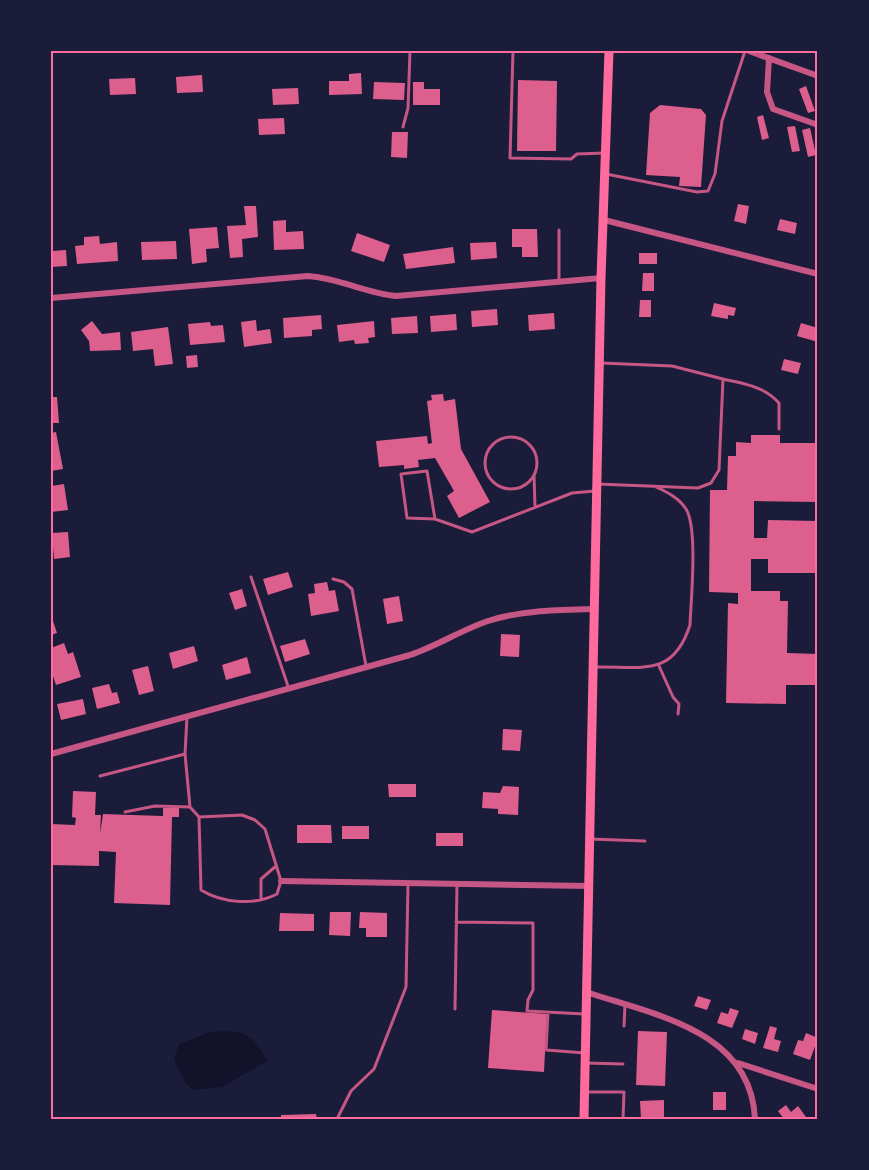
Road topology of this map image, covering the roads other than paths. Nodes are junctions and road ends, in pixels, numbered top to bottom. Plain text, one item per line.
1 (410, 51) edge
2 (513, 51) edge
3 (609, 51) edge
4 (747, 51) edge
5 (769, 58) junction
6 (818, 76) edge
7 (818, 124) edge
8 (403, 127) dead end
9 (607, 153) junction
10 (606, 174) junction
11 (604, 220) junction
12 (559, 230) dead end
13 (818, 274) edge
14 (601, 278) junction
15 (559, 282) junction
16 (51, 298) edge
17 (600, 363) junction
18 (723, 379) junction
19 (779, 429) dead end
20 (535, 474) junction
21 (655, 486) junction
22 (597, 487) junction
23 (535, 507) junction
24 (435, 519) junction
25 (251, 577) dead end
26 (333, 579) dead end
27 (594, 609) junction
28 (659, 666) junction
29 (593, 667) junction
30 (366, 668) junction
31 (289, 689) junction
32 (678, 714) dead end
33 (187, 716) junction
34 (51, 753) edge
35 (185, 754) junction
36 (100, 776) dead end
37 (190, 807) junction
38 (124, 812) dead end
39 (198, 817) junction
40 (590, 839) junction
41 (645, 842) dead end
42 (276, 866) junction
43 (280, 881) junction
44 (408, 882) junction
45 (457, 883) junction
46 (589, 886) junction
47 (261, 899) junction
48 (456, 922) junction
49 (586, 992) junction
50 (626, 1005) junction
51 (455, 1009) dead end
52 (548, 1013) junction
53 (586, 1014) junction
54 (624, 1026) dead end
55 (585, 1053) junction
56 (585, 1063) junction
57 (738, 1063) junction
58 (623, 1064) dead end
59 (818, 1089) edge
60 (584, 1093) junction
61 (337, 1119) edge
62 (584, 1119) edge
63 (623, 1119) edge
64 (755, 1119) edge

1 - 8 lane
2 - 9 lane
3 - 9 main road
4 - 5 street
4 - 10 lane
5 - 6 street
5 - 7 street
9 - 10 main road
10 - 11 main road
11 - 13 street
11 - 14 main road
12 - 15 lane
14 - 15 street
14 - 17 main road
15 - 16 street
17 - 18 lane
17 - 22 main road
18 - 19 lane
18 - 21 lane
20 - 20 lane
20 - 23 lane
21 - 22 lane
21 - 28 lane
22 - 23 lane
22 - 27 main road
23 - 24 lane
24 - 24 lane
25 - 31 lane
26 - 30 lane
27 - 29 main road
27 - 30 street
28 - 29 lane
28 - 32 lane
29 - 40 main road
30 - 31 street
31 - 33 street
33 - 34 street
33 - 35 lane
35 - 36 lane
35 - 37 lane
37 - 38 lane
37 - 39 lane
39 - 42 lane
39 - 47 lane
40 - 41 lane
40 - 46 main road
42 - 43 lane
42 - 47 lane
43 - 44 street
43 - 47 lane
44 - 45 street
44 - 61 lane
45 - 46 street
45 - 48 lane
46 - 49 main road
48 - 51 lane
48 - 52 lane
49 - 50 street
49 - 53 main road
50 - 54 lane
50 - 57 street
52 - 53 lane
52 - 55 lane
53 - 55 main road
55 - 56 main road
56 - 58 lane
56 - 60 main road
57 - 59 street
57 - 64 street
60 - 62 main road
60 - 63 lane

